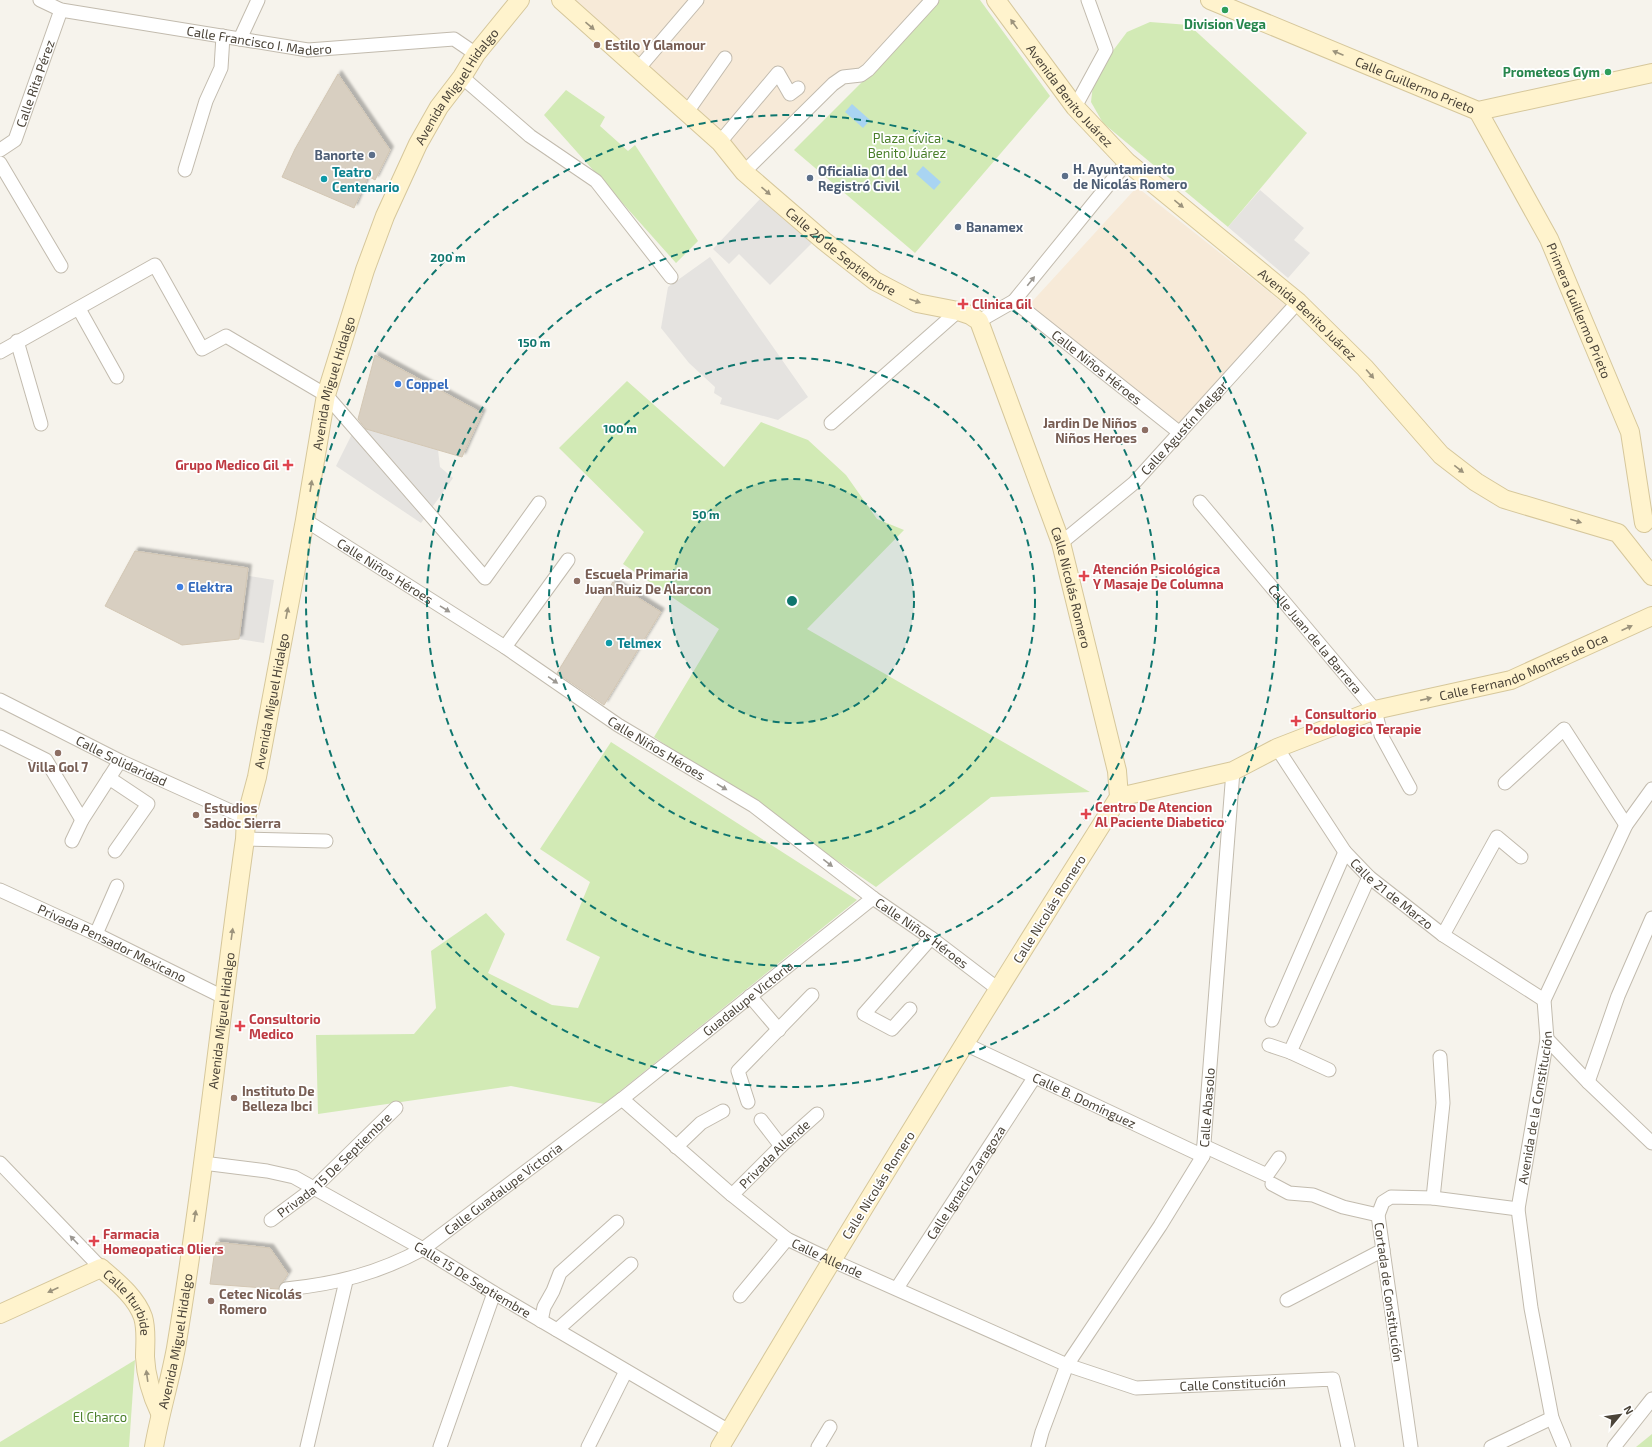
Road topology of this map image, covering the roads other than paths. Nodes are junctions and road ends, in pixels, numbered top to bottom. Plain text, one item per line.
1 (40, 0) edge
2 (258, 0) edge
3 (520, 0) edge
4 (561, 0) edge
5 (697, 0) edge
6 (932, 0) edge
7 (996, 0) edge
8 (1088, 0) edge
9 (1210, 0) edge
10 (61, 10) junction
11 (223, 36) junction
12 (240, 39) junction
13 (476, 54) junction
14 (725, 58) dead end
15 (638, 68) junction
16 (1652, 73) edge
17 (462, 77) junction
18 (798, 88) dead end
19 (1075, 107) junction
20 (1478, 111) junction
21 (687, 112) junction
22 (720, 142) junction
23 (0, 150) edge
24 (1127, 162) junction
25 (0, 163) edge
26 (185, 170) dead end
27 (744, 172) junction
28 (61, 266) dead end
29 (672, 277) dead end
30 (1014, 301) junction
31 (1298, 302) junction
32 (79, 309) junction
33 (958, 311) junction
34 (979, 321) junction
35 (17, 341) junction
36 (0, 352) edge
37 (117, 378) dead end
38 (326, 395) junction
39 (831, 423) dead end
40 (41, 424) dead end
41 (1180, 433) junction
42 (1200, 502) dead end
43 (539, 503) dead end
44 (305, 520) junction
45 (1648, 524) edge
46 (1618, 534) junction
47 (1061, 543) junction
48 (568, 560) dead end
49 (1652, 576) edge
50 (1652, 616) edge
51 (505, 647) junction
52 (0, 700) edge
53 (1375, 710) junction
54 (0, 737) edge
55 (1276, 748) junction
56 (120, 761) junction
57 (1233, 772) junction
58 (109, 778) junction
59 (1505, 783) dead end
60 (1410, 788) dead end
61 (1652, 789) edge
62 (1119, 797) junction
63 (246, 818) junction
64 (82, 820) junction
65 (1626, 825) junction
66 (245, 840) junction
67 (72, 841) dead end
68 (326, 841) dead end
69 (115, 851) dead end
70 (1345, 852) junction
71 (1521, 857) dead end
72 (1369, 878) junction
73 (117, 886) dead end
74 (0, 890) edge
75 (873, 898) junction
76 (1652, 918) edge
77 (96, 934) junction
78 (1443, 935) junction
79 (931, 938) junction
80 (998, 989) junction
81 (812, 994) dead end
82 (750, 996) junction
83 (223, 997) junction
84 (1544, 1000) junction
85 (910, 1009) dead end
86 (1272, 1020) dead end
87 (779, 1030) junction
88 (1548, 1039) junction
89 (965, 1044) junction
90 (1269, 1045) dead end
91 (1290, 1052) junction
92 (1440, 1057) dead end
93 (1329, 1070) dead end
94 (1034, 1078) junction
95 (1588, 1082) junction
96 (622, 1099) junction
97 (748, 1102) dead end
98 (396, 1108) dead end
99 (723, 1111) dead end
100 (817, 1114) dead end
101 (761, 1120) dead end
102 (1652, 1143) edge
103 (676, 1146) junction
104 (781, 1146) junction
105 (1204, 1151) junction
106 (1279, 1158) dead end
107 (0, 1163) edge
108 (204, 1163) junction
109 (1272, 1184) dead end
110 (314, 1188) junction
111 (732, 1195) junction
112 (1433, 1198) junction
113 (1518, 1209) junction
114 (1378, 1215) junction
115 (271, 1220) dead end
116 (617, 1222) dead end
117 (787, 1239) junction
118 (423, 1249) junction
119 (1383, 1250) junction
120 (831, 1260) junction
121 (631, 1264) dead end
122 (101, 1268) junction
123 (346, 1280) junction
124 (897, 1288) junction
125 (286, 1289) dead end
126 (494, 1293) junction
127 (740, 1296) dead end
128 (1287, 1300) dead end
129 (0, 1314) edge
130 (541, 1321) junction
131 (557, 1330) junction
132 (1067, 1365) junction
133 (626, 1371) junction
134 (1652, 1399) edge
135 (160, 1413) junction
136 (1552, 1418) junction
137 (830, 1427) dead end
138 (723, 1443) edge
139 (154, 1447) edge
140 (307, 1447) edge
141 (440, 1447) edge
142 (588, 1447) edge
143 (818, 1447) edge
144 (1038, 1447) edge
145 (1348, 1447) edge
146 (1410, 1447) edge
147 (1491, 1447) edge
148 (1564, 1447) edge
149 (1614, 1447) edge

1 - 10 street, Calle Francisco I. Madero
2 - 12 street
3 - 13 main road, Avenida Miguel Hidalgo
4 -> 15 main road, Calle 20 de Septiembre
5 - 15 street
6 - 27 street
19 -> 7 main road, Avenida Benito Juárez
8 - 19 street
20 -> 9 main road, Calle Guillermo Prieto
10 - 11 street, Calle Francisco I. Madero
10 - 23 street, Calle Rita Pérez
11 - 12 street, Calle Francisco I. Madero
11 - 26 street
12 - 13 street, Calle Francisco I. Madero
13 - 17 main road, Avenida Miguel Hidalgo
14 - 21 street
15 - 21 main road, Calle 20 de Septiembre
16 - 20 main road, Calle Guillermo Prieto
17 - 29 street
17 - 38 main road, Avenida Miguel Hidalgo
18 - 22 street
19 - 24 main road, Avenida Benito Juárez
20 - 45 main road, Primera Guillermo Prieto
21 - 22 main road, Calle 20 de Septiembre
22 - 27 main road, Calle 20 de Septiembre
30 -> 24 street
24 -> 31 main road, Avenida Benito Juárez
25 - 28 street
27 -> 33 main road, Calle 20 de Septiembre
30 - 34 street
30 - 41 street, Calle Niños Héroes
31 - 41 street, Calle Agustín Melgar
31 -> 46 main road, Avenida Benito Juárez
32 - 35 street
32 - 37 street
32 - 38 street
33 - 34 main road, Calle 20 de Septiembre
33 - 39 street
34 - 47 main road, Calle Nicolás Romero
35 - 36 street
35 - 40 street
38 - 43 street
44 -> 38 main road, Avenida Miguel Hidalgo
41 - 47 street, Calle Agustín Melgar
42 - 53 street, Calle Juan de la Barrera
44 -> 51 street, Calle Niños Héroes
63 -> 44 main road, Avenida Miguel Hidalgo
45 - 46 main road
46 - 49 main road
47 - 62 main road, Calle Nicolás Romero
48 - 51 street
53 -> 50 main road, Calle Fernando Montes de Oca
51 -> 75 street, Calle Niños Héroes
52 - 56 street, Calle Solidaridad
53 - 55 main road, Calle Fernando Montes de Oca
53 - 60 street, Calle Juan de la Barrera
54 - 64 street
55 - 57 main road, Calle Fernando Montes de Oca
55 - 70 street, Calle 21 de Marzo
56 - 58 street
56 - 63 street, Calle Solidaridad
57 - 62 main road, Calle Fernando Montes de Oca
57 - 105 street, Calle Abasolo
58 - 64 street
58 - 69 street
59 - 65 street
61 - 65 street
62 - 80 main road, Calle Nicolás Romero
63 - 66 main road, Avenida Miguel Hidalgo
64 - 67 street
65 - 84 street
66 - 68 street
83 -> 66 main road, Avenida Miguel Hidalgo
70 - 72 street, Calle 21 de Marzo
70 - 86 street
71 - 78 street
72 - 78 street, Calle 21 de Marzo
72 - 91 street
73 - 77 street
74 - 77 street, Privada Pensador Mexicano
75 - 79 street, Calle Niños Héroes
75 - 82 street, Guadalupe Victoria
76 - 95 street
77 - 83 street, Privada Pensador Mexicano
78 - 84 street, Calle 21 de Marzo
79 - 80 street, Calle Niños Héroes
79 - 85 street
80 - 89 main road, Calle Nicolás Romero
81 - 87 street
82 - 87 street
82 - 96 street, Guadalupe Victoria
83 - 108 main road, Avenida Miguel Hidalgo
84 - 88 street, Avenida de la Constitución
87 - 97 street
88 - 95 street
88 - 113 street, Avenida de la Constitución
89 - 94 street, Calle B. Domínguez
89 - 120 main road, Calle Nicolás Romero
90 - 91 street
91 - 93 street
92 - 112 street
94 - 105 street, Calle B. Domínguez
94 - 124 street, Calle Ignacio Zaragoza
95 - 102 street
96 - 103 street, Calle Allende
96 - 118 street, Calle Guadalupe Victoria
98 - 110 street, Privada 15 De Septiembre
99 - 103 street
100 - 104 street, Privada Allende
101 - 104 street
103 - 111 street, Calle Allende
104 - 111 street, Privada Allende
105 - 106 street, Calle B. Domínguez
105 - 132 street, Calle Abasolo
122 -> 107 street, Calle Iturbide
108 - 110 street, Calle 15 De Septiembre
135 -> 108 main road, Avenida Miguel Hidalgo
109 - 114 street
110 - 115 street, Privada 15 De Septiembre
110 - 118 street, Calle 15 De Septiembre
111 - 117 street, Calle Allende
112 - 113 street, Cortada de Constitución
112 - 114 street, Cortada de Constitución
113 - 136 street, Avenida de la Constitución
114 - 119 street, Cortada de Constitución
116 - 130 street
117 - 120 street, Calle Allende
117 - 127 street
118 - 123 street, Calle Guadalupe Victoria
118 - 126 street, Calle 15 De Septiembre
119 - 128 street
119 - 146 street, Cortada de Constitución
120 - 124 street, Calle Allende
120 - 138 main road, Calle Nicolás Romero
121 - 131 street
122 -> 129 main road
135 -> 122 main road, Calle Iturbide
123 - 125 street, Calle Guadalupe Victoria
123 - 140 street
124 - 132 street, Calle Allende
126 - 130 street, Calle 15 De Septiembre
126 - 141 street
130 - 131 street, Calle 15 De Septiembre
131 - 133 street, Calle 15 De Septiembre
132 - 144 street, Calle Abasolo
132 - 145 street, Calle Constitución
133 - 138 street, Calle 15 De Septiembre
133 - 142 street
134 - 149 street
135 - 139 main road, Avenida Miguel Hidalgo
136 - 147 street
136 - 148 street, Avenida de la Constitución
137 - 143 street

